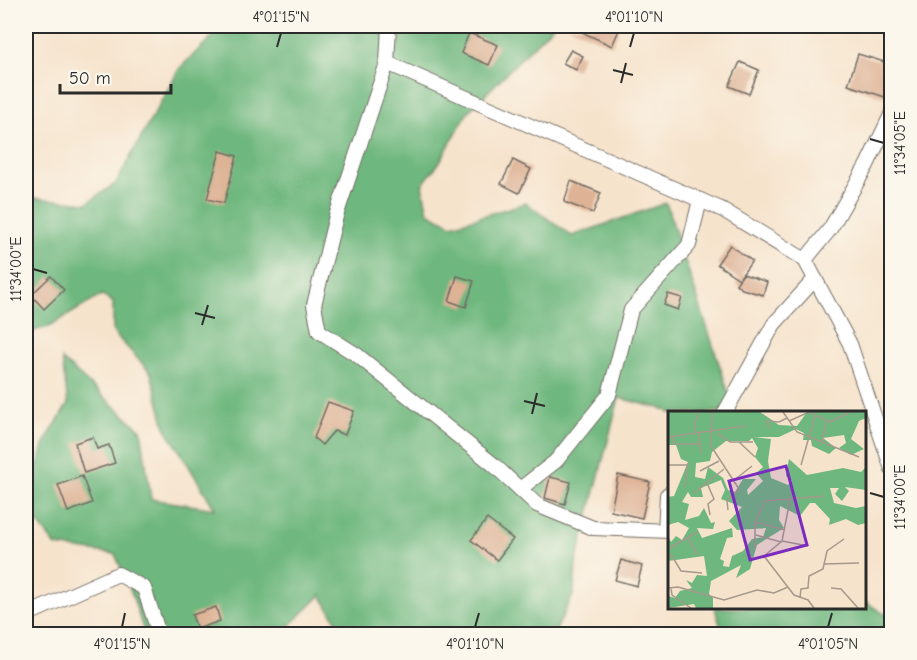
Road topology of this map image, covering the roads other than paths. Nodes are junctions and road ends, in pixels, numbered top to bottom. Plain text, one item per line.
1 (389, 26) edge
2 (387, 63) junction
3 (891, 113) edge
4 (700, 200) junction
5 (805, 260) junction
6 (815, 279) junction
7 (726, 411) edge
8 (891, 469) edge
9 (520, 489) junction
10 (668, 494) edge
11 (667, 530) edge
12 (26, 615) edge
13 (159, 634) edge

1 - 2 street
2 - 4 street
2 - 9 street
3 - 5 street
4 - 5 street
4 - 9 street
5 - 6 street
6 - 7 street
6 - 8 street
9 - 11 street
10 - 11 street
12 - 13 street

